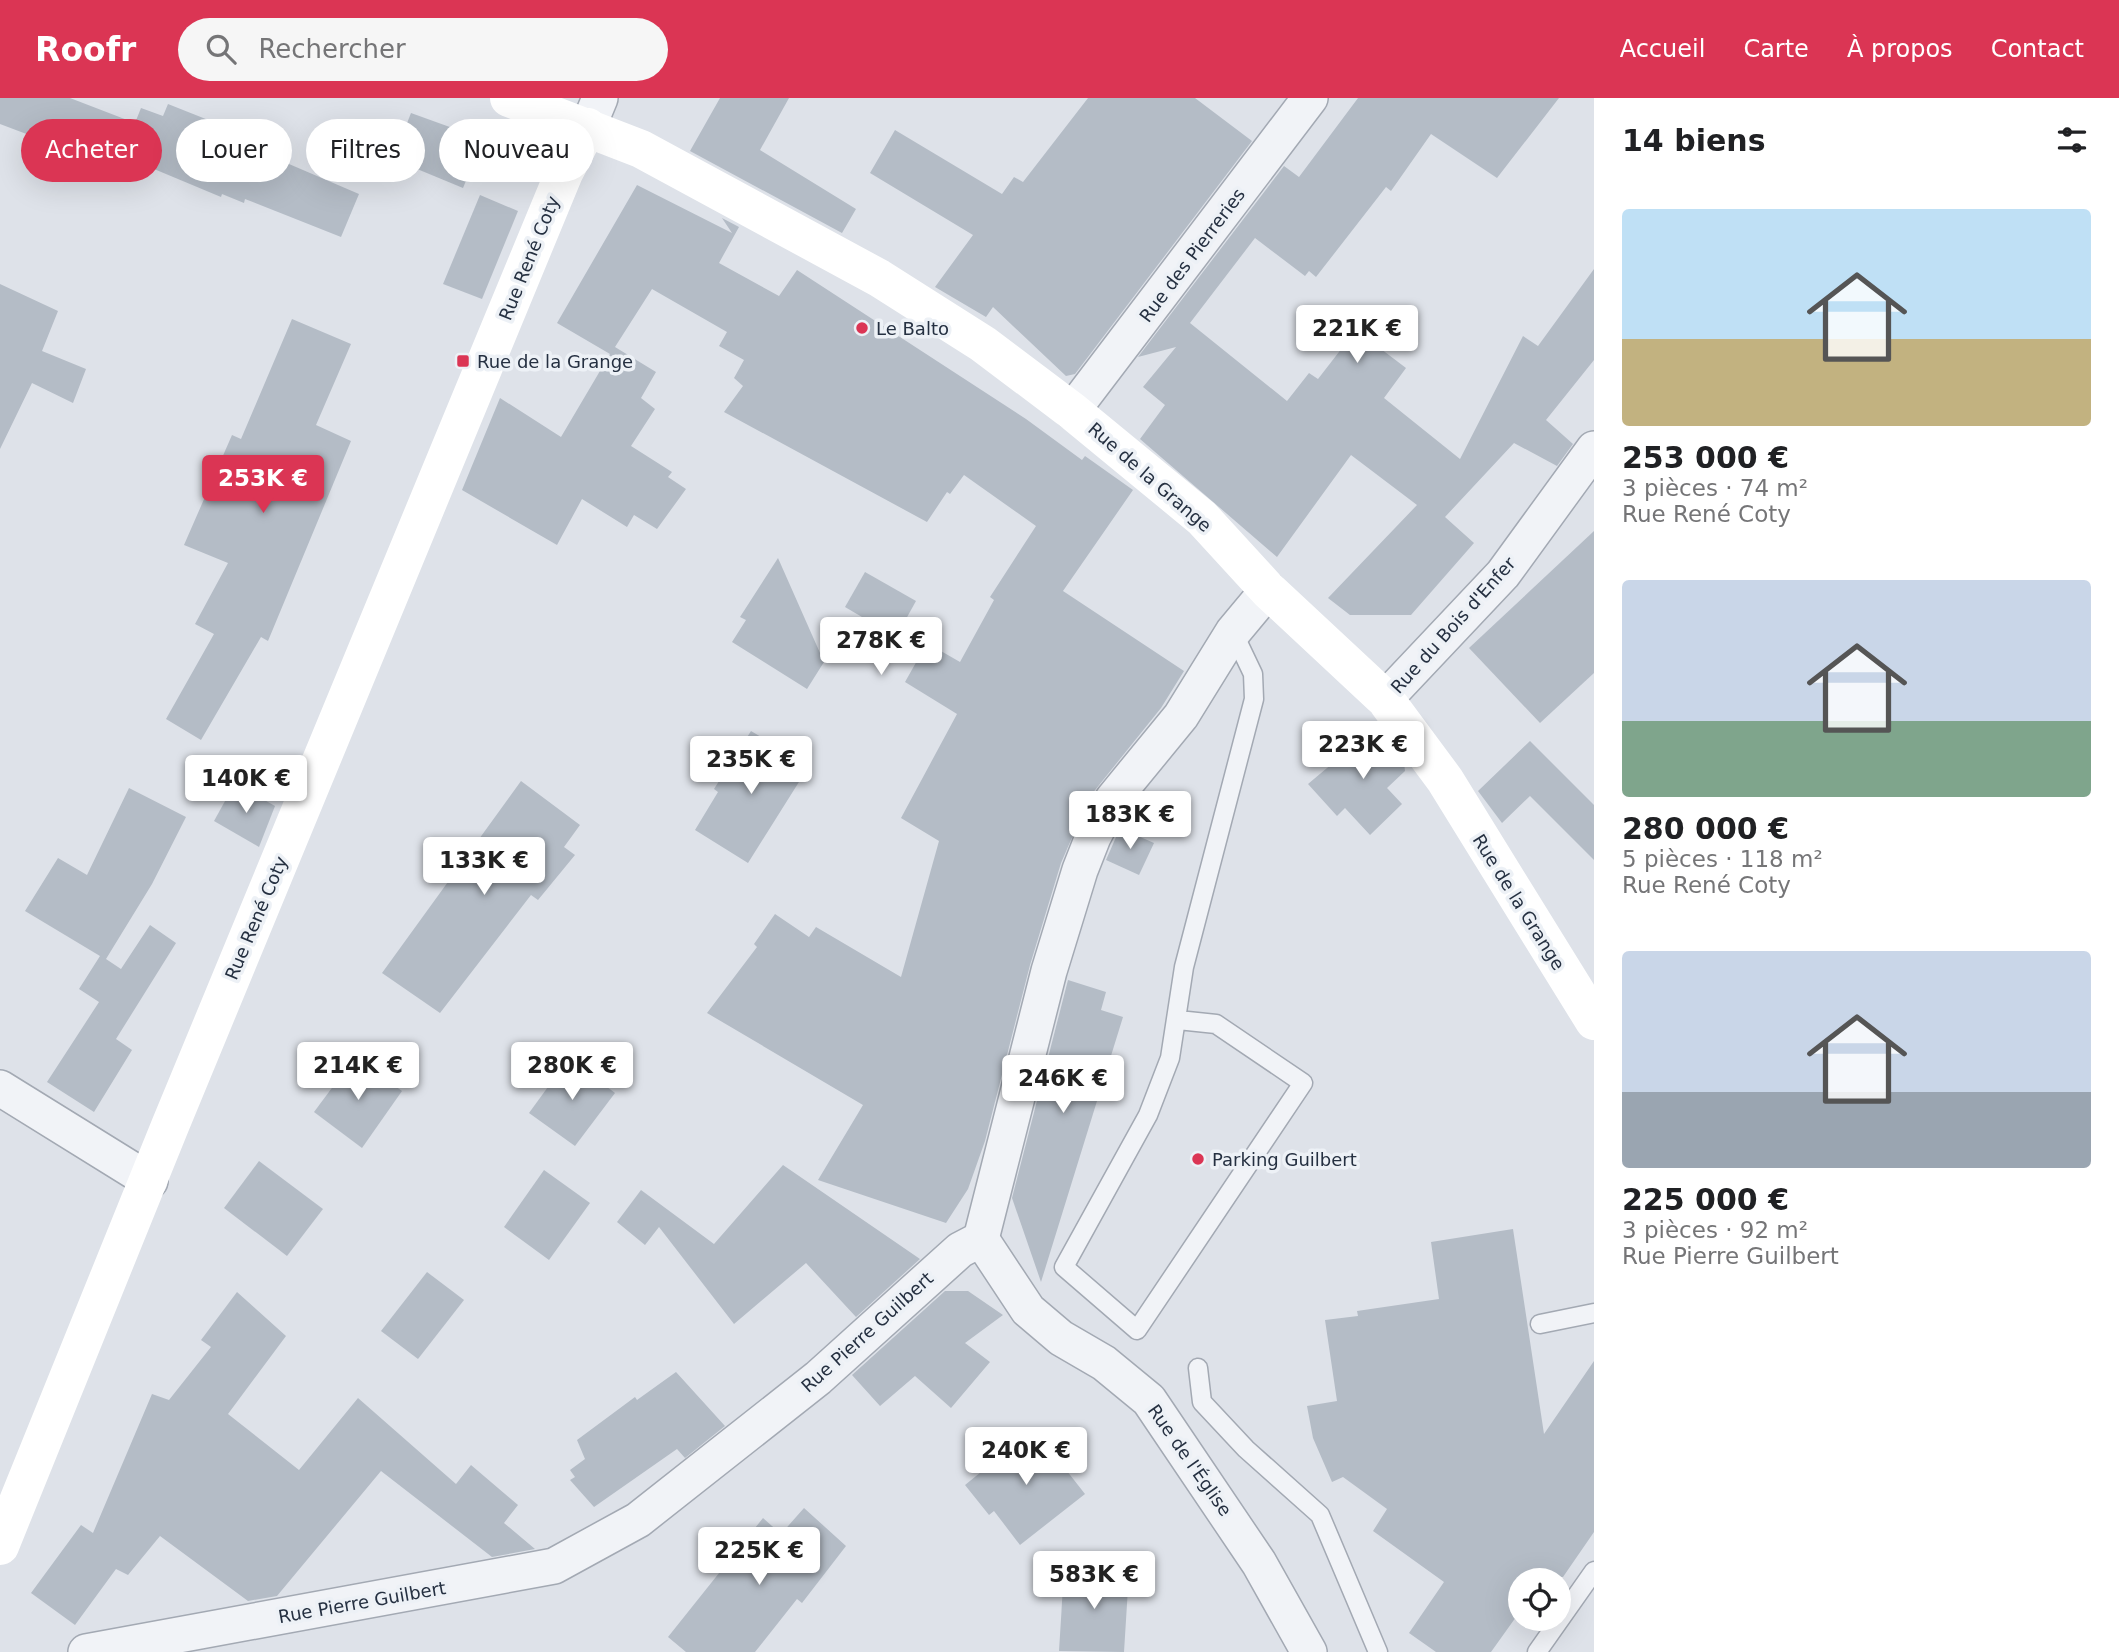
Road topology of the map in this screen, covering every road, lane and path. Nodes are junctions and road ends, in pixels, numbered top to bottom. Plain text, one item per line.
1 (509, 98) edge
2 (1310, 98) edge
3 (594, 112) edge
4 (1072, 411) junction
5 (1594, 449) edge
6 (1268, 590) junction
7 (1233, 632) junction
8 (1385, 699) junction
9 (1178, 1020) junction
10 (1594, 1021) edge
11 (0, 1088) edge
12 (150, 1181) junction
13 (981, 1239) junction
14 (1594, 1313) edge
15 (1540, 1324) dead end
16 (1198, 1368) dead end
17 (0, 1546) edge
18 (1594, 1571) edge
19 (86, 1652) edge
20 (1309, 1652) edge
21 (1378, 1652) edge
22 (1537, 1652) edge

1 - 3 street, Rue de la Grange
2 - 4 street, Rue des Pierreries
3 - 4 street, Rue de la Grange
3 - 12 street, Rue René Coty
4 - 6 street, Rue de la Grange
5 - 8 street, Rue du Bois d'Enfer
6 - 7 street
6 - 8 street, Rue de la Grange
7 - 9 lane
7 - 13 street
8 - 10 street, Rue de la Grange
9 - 9 lane
11 - 12 street
12 - 17 street, Rue René Coty
13 - 19 street, Rue Pierre Guilbert
13 - 20 street, Rue de l'Église
14 - 15 lane
16 - 21 lane
18 - 22 lane

